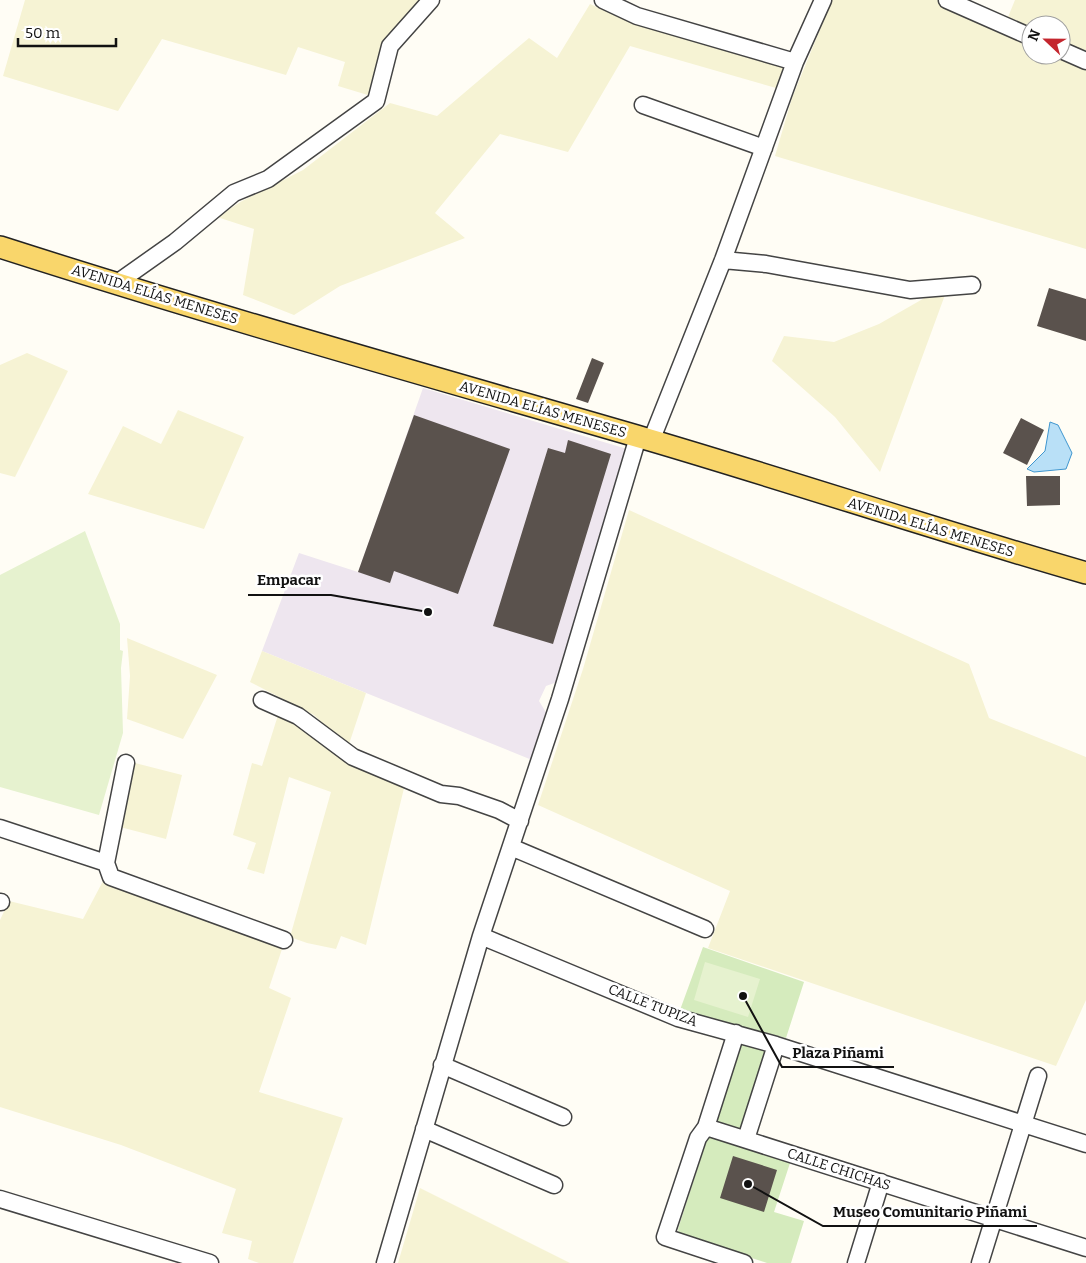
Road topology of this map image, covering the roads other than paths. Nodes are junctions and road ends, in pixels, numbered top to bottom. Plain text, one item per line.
1 (431, 0) edge
2 (603, 0) edge
3 (823, 0) edge
4 (947, 0) edge
5 (1021, 33) edge
6 (1071, 54) edge
7 (1086, 61) edge
8 (796, 62) junction
9 (643, 105) dead end
10 (764, 148) junction
11 (0, 248) edge
12 (723, 260) junction
13 (117, 283) junction
14 (972, 285) dead end
15 (645, 439) junction
16 (1086, 572) edge
17 (262, 700) dead end
18 (126, 764) dead end
19 (520, 821) junction
20 (0, 828) edge
21 (511, 847) junction
22 (106, 863) junction
23 (705, 929) dead end
24 (481, 936) junction
25 (284, 940) dead end
26 (736, 1033) junction
27 (776, 1045) junction
28 (442, 1065) junction
29 (1038, 1076) dead end
30 (563, 1117) dead end
31 (1023, 1124) junction
32 (706, 1127) junction
33 (424, 1129) junction
34 (746, 1139) junction
35 (1086, 1144) edge
36 (881, 1182) junction
37 (554, 1185) dead end
38 (0, 1199) edge
39 (994, 1219) junction
40 (1086, 1248) edge
41 (210, 1263) edge
42 (385, 1263) edge
43 (744, 1263) edge
44 (856, 1263) edge
45 (980, 1263) edge

1 - 13 street
2 - 8 street
3 - 8 street
4 - 5 street
6 - 7 street
8 - 10 street
9 - 10 street
10 - 12 street
11 - 13 main road, AVENIDA ELÍAS MENESES
12 - 14 street
12 - 15 street
13 - 15 main road, AVENIDA ELÍAS MENESES
15 - 16 main road, AVENIDA ELÍAS MENESES
15 - 19 street
17 - 19 street
18 - 22 street
19 - 21 street
20 - 22 street
21 - 23 street
21 - 24 street
22 - 25 street
24 - 26 street, CALLE TUPIZA
24 - 28 street
26 - 27 street, CALLE TUPIZA
26 - 32 street
27 - 31 street, CALLE TUPIZA
27 - 34 street
28 - 30 street
28 - 33 street
29 - 31 street
31 - 35 street, CALLE TUPIZA
31 - 39 street
32 - 34 street, CALLE CHICHAS
32 - 43 street
33 - 37 street
33 - 42 street
34 - 36 street, CALLE CHICHAS
36 - 39 street, CALLE CHICHAS
36 - 44 street
38 - 41 street
39 - 40 street, CALLE CHICHAS
39 - 45 street

